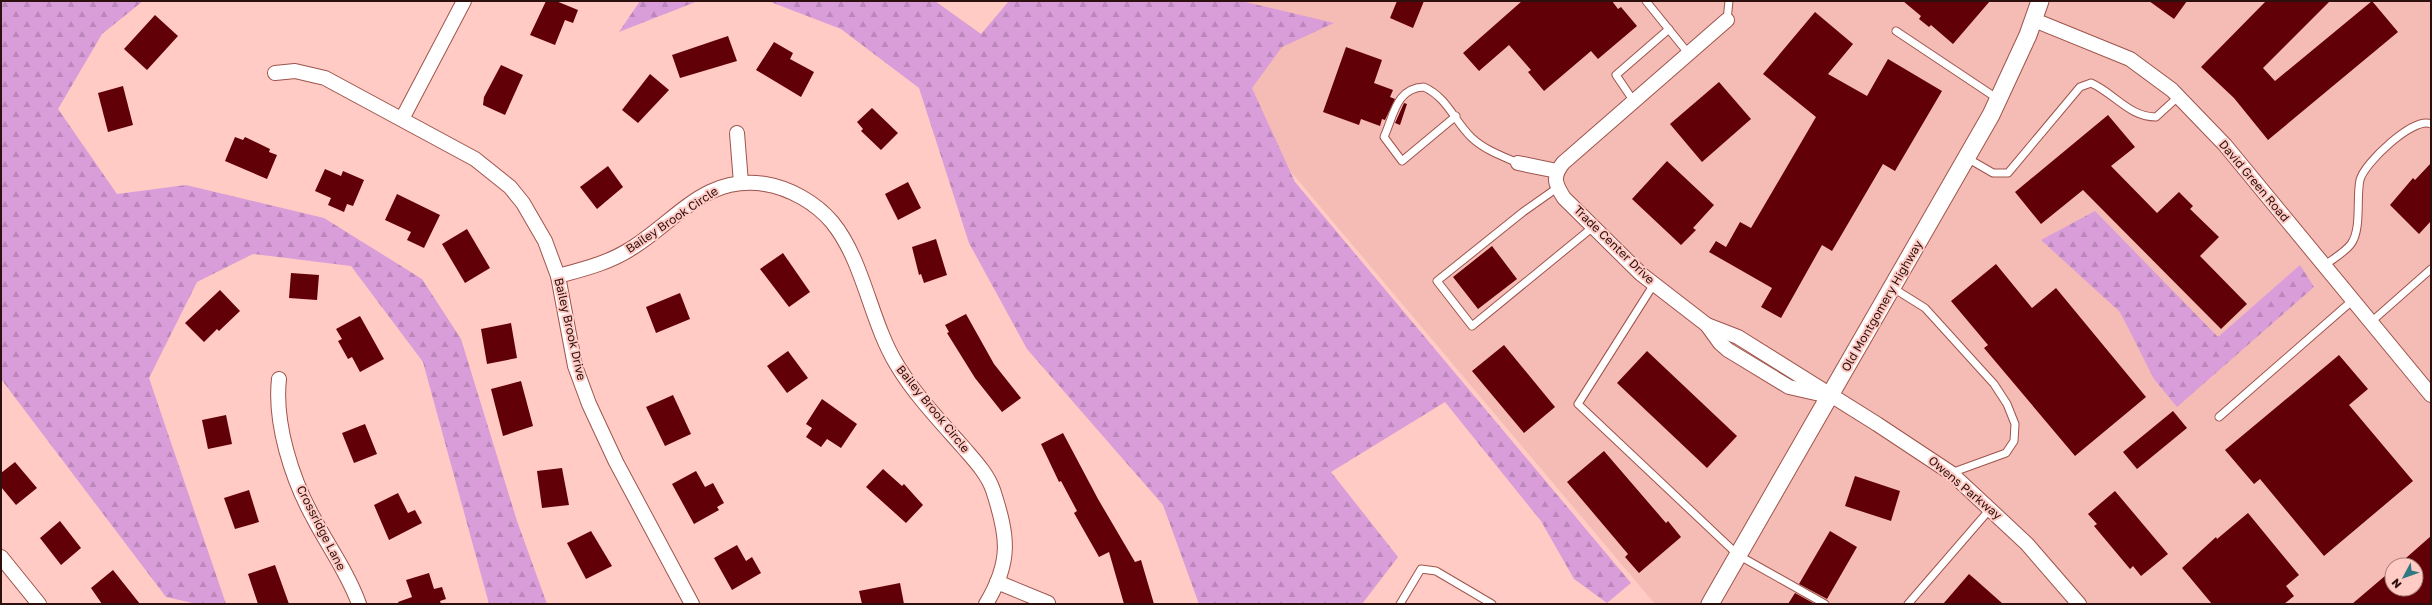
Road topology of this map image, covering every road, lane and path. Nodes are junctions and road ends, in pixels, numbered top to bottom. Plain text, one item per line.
1 (464, 1) edge
2 (1646, 1) edge
3 (1729, 1) edge
4 (2040, 1) edge
5 (1727, 20) joint
6 (2034, 20) junction
7 (1669, 29) junction
8 (1896, 31) dead end
9 (1688, 53) junction
10 (275, 73) dead end
11 (2179, 96) junction
12 (1998, 99) junction
13 (1635, 102) junction
14 (1456, 116) junction
15 (402, 119) junction
16 (2431, 124) edge
17 (737, 133) dead end
18 (1967, 158) junction
19 (1518, 163) joint
20 (1557, 171) junction
21 (741, 182) junction
22 (1557, 188) junction
23 (1593, 227) junction
24 (2325, 265) junction
25 (2431, 269) edge
26 (558, 276) junction
27 (1654, 284) junction
28 (1893, 288) junction
29 (2353, 300) junction
30 (2371, 322) junction
31 (279, 380) dead end
32 (2431, 395) edge
33 (1831, 396) junction
34 (2219, 417) dead end
35 (1951, 473) junction
36 (1991, 508) junction
37 (1738, 555) junction
38 (1, 557) edge
39 (997, 582) junction
40 (1048, 602) dead end
41 (39, 604) edge
42 (359, 604) edge
43 (692, 604) edge
44 (986, 604) edge
45 (1400, 604) edge
46 (1492, 604) edge
47 (1710, 604) edge
48 (1824, 604) edge
49 (1908, 604) edge
50 (2079, 604) edge

1 - 15 street
2 - 7 lane
3 - 5 lane
4 - 6 street, Old Montgomery Highway
5 - 9 street
6 - 11 street, David Green Road
6 - 12 street, Old Montgomery Highway
7 - 9 lane
7 - 13 lane
8 - 12 lane
9 - 13 street
10 - 15 street, Bailey Brook Drive
11 - 18 lane
11 - 24 street, David Green Road
12 - 18 street, Old Montgomery Highway
13 - 20 street
14 - 14 lane
14 - 19 lane
15 - 26 street, Bailey Brook Drive
16 - 24 lane
17 - 21 street
18 - 28 street, Old Montgomery Highway
19 - 20 street
20 - 22 street
21 - 26 street, Bailey Brook Circle
21 - 39 street, Bailey Brook Circle
22 - 23 street, Trade Center Drive
22 - 23 lane
23 - 27 street, Trade Center Drive
24 - 29 street, David Green Road
25 - 30 lane
26 - 43 street, Bailey Brook Drive
27 - 33 street, Trade Center Drive
27 - 37 lane
28 - 33 street, Old Montgomery Highway
28 - 35 lane
29 - 30 street, David Green Road
29 - 34 lane
30 - 32 street, David Green Road
31 - 42 street, Crossridge Lane
33 - 35 street, Owens Parkway
33 - 37 street, Old Montgomery Highway
35 - 36 street, Owens Parkway
36 - 49 lane
36 - 50 street, Owens Parkway
37 - 47 street, Old Montgomery Highway
37 - 48 lane
38 - 41 street
39 - 40 street
39 - 44 street, Bailey Brook Circle
45 - 46 lane

